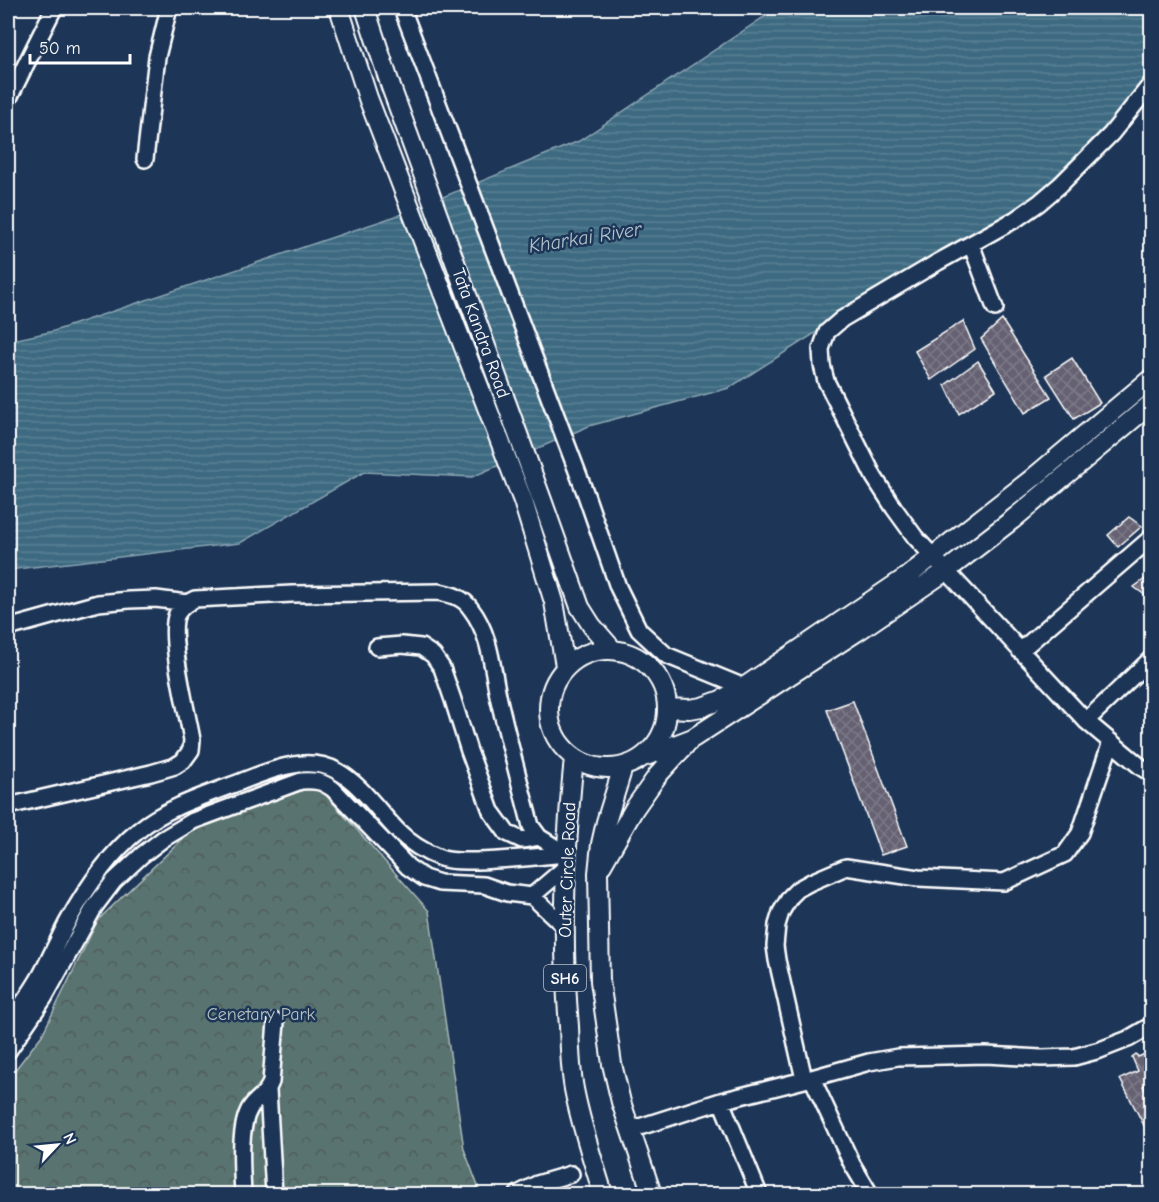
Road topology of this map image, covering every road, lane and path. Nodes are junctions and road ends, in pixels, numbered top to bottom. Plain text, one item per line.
1 (54, 8) edge
2 (169, 8) edge
3 (339, 8) edge
4 (365, 8) edge
5 (402, 8) edge
6 (1152, 82) edge
7 (8, 100) edge
8 (144, 159) dead end
9 (971, 244) junction
10 (995, 308) dead end
11 (1152, 378) edge
12 (1152, 404) edge
13 (1152, 537) edge
14 (934, 556) junction
15 (946, 571) junction
16 (187, 603) junction
17 (8, 628) edge
18 (377, 647) dead end
19 (612, 649) junction
20 (1020, 651) junction
21 (1152, 658) edge
22 (565, 666) junction
23 (744, 687) junction
24 (668, 708) junction
25 (1086, 721) junction
26 (693, 738) junction
27 (1111, 742) junction
28 (646, 756) junction
29 (574, 758) junction
30 (623, 767) junction
31 (1152, 774) edge
32 (8, 806) edge
33 (539, 837) junction
34 (455, 860) junction
35 (566, 861) junction
36 (598, 868) junction
37 (452, 884) junction
38 (532, 896) junction
39 (564, 926) junction
40 (276, 1022) dead end
41 (8, 1024) edge
42 (1152, 1025) edge
43 (8, 1051) edge
44 (808, 1079) junction
45 (268, 1090) junction
46 (721, 1101) junction
47 (630, 1130) junction
48 (571, 1174) dead end
49 (243, 1194) edge
50 (274, 1194) edge
51 (518, 1194) edge
52 (603, 1194) edge
53 (652, 1194) edge
54 (759, 1194) edge
55 (870, 1194) edge

1 - 7 street
2 - 8 street
3 - 22 main road
4 - 19 main road, Tata Kandra Road
5 - 23 street
6 - 9 street
9 - 10 street
9 - 14 street
11 - 14 main road
12 - 15 main road
13 - 20 street
14 - 15 street
14 - 23 main road
15 - 20 street
15 - 26 main road
16 - 17 street
16 - 32 street
16 - 33 street
18 - 33 street
19 - 22 main road
19 - 24 main road
20 - 25 street
21 - 25 street
22 - 29 main road
23 - 24 main road
24 - 28 main road
25 - 27 street
26 - 28 main road
26 - 36 main road
27 - 31 street
27 - 44 street
28 - 30 main road
29 - 30 main road
29 - 35 main road, Outer Circle Road / SH6
30 - 36 main road, SH6
33 - 35 street
34 - 35 street
34 - 37 street
34 - 41 street
35 - 36 main road
35 - 38 street
35 - 39 main road, Outer Circle Road / SH6
36 - 47 main road, SH6
37 - 38 street
37 - 43 street
38 - 39 street
39 - 52 main road, Outer Circle Road / SH6
40 - 45 street
42 - 44 street
44 - 46 street
44 - 55 street
45 - 49 street
45 - 50 street
46 - 47 street
46 - 54 street
47 - 53 main road, SH6
48 - 51 street

